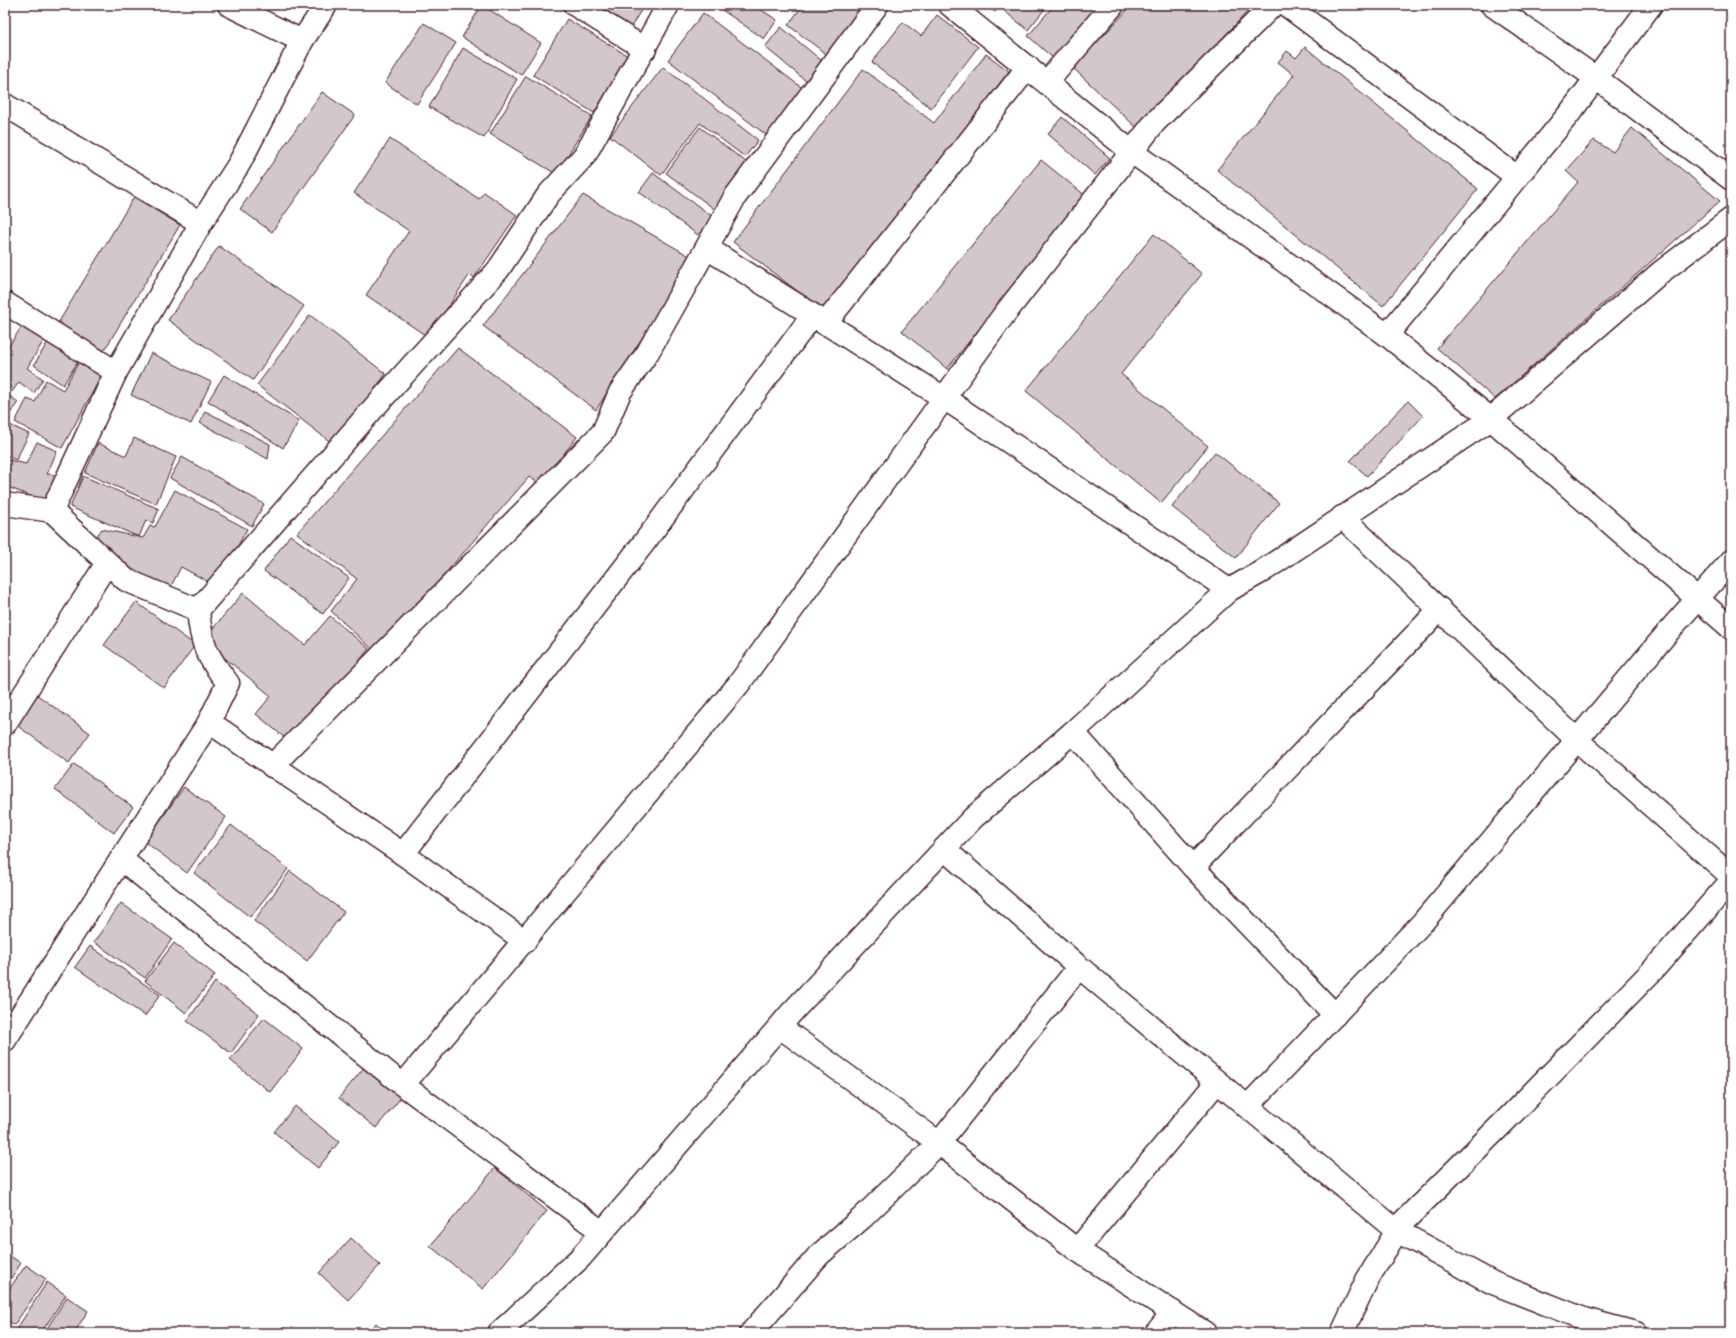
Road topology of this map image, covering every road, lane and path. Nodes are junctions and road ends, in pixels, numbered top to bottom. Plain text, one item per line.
1 (229, 5) edge
2 (326, 5) edge
3 (575, 5) edge
4 (668, 5) edge
5 (877, 5) edge
6 (950, 5) edge
7 (1113, 5) edge
8 (1273, 5) edge
9 (1286, 5) edge
10 (1492, 5) edge
11 (1651, 5) edge
12 (302, 41) junction
13 (645, 49) junction
14 (1028, 67) junction
15 (1596, 78) junction
16 (1047, 82) junction
17 (5, 105) edge
18 (1132, 152) junction
19 (1517, 177) junction
20 (1731, 179) edge
21 (1731, 219) edge
22 (201, 223) junction
23 (707, 248) junction
24 (5, 304) edge
25 (819, 320) junction
26 (1387, 335) junction
27 (116, 372) junction
28 (944, 398) junction
29 (1492, 419) junction
30 (5, 504) edge
31 (52, 511) junction
32 (1342, 517) junction
33 (1731, 561) edge
34 (107, 564) junction
35 (1229, 590) junction
36 (1697, 599) junction
37 (1440, 609) junction
38 (198, 610) junction
39 (1731, 628) edge
40 (209, 722) junction
41 (5, 724) edge
42 (1073, 732) junction
43 (1577, 740) junction
44 (272, 766) junction
45 (944, 849) junction
46 (403, 854) junction
47 (121, 859) junction
48 (1193, 867) junction
49 (1731, 876) edge
50 (1731, 881) edge
51 (525, 941) junction
52 (1079, 967) junction
53 (1335, 1015) junction
54 (780, 1027) junction
55 (5, 1040) edge
56 (1217, 1082) junction
57 (403, 1085) junction
58 (1247, 1107) junction
59 (939, 1144) junction
60 (1397, 1231) junction
61 (602, 1232) junction
62 (1077, 1250) junction
63 (1173, 1312) junction
64 (499, 1333) edge
65 (752, 1333) edge
66 (1156, 1333) edge
67 (1205, 1333) edge
68 (1342, 1333) edge
69 (1636, 1333) edge

1 - 12 street
2 - 12 street
3 - 13 street
4 - 13 street
5 - 23 street
6 - 14 street
7 - 16 street
8 - 18 street
9 - 19 street
10 - 15 street
11 - 15 street
12 - 22 street
13 - 38 street
14 - 16 street
14 - 25 street
15 - 19 street
15 - 20 street
16 - 18 street
17 - 22 street
18 - 26 street
18 - 28 street
19 - 26 street
21 - 29 street
22 - 27 street
23 - 25 street
23 - 44 street
24 - 27 street
25 - 28 street
25 - 46 street
26 - 29 street
27 - 31 street
28 - 35 street
28 - 51 street
29 - 32 street
29 - 36 street
30 - 31 street
31 - 34 street
32 - 35 street
32 - 37 street
33 - 36 street
34 - 38 street
34 - 41 street
35 - 42 street
36 - 39 street
36 - 43 street
37 - 43 street
37 - 48 street
38 - 40 street
40 - 44 street
40 - 47 street
42 - 45 street
42 - 48 street
43 - 49 street
43 - 53 street
44 - 46 street
45 - 52 street
45 - 54 street
46 - 51 street
47 - 55 street
47 - 57 street
48 - 53 street
50 - 60 street
51 - 57 street
52 - 56 street
52 - 59 street
53 - 58 street
54 - 59 street
54 - 61 street
56 - 58 street
56 - 62 street
57 - 61 street
58 - 60 street
59 - 62 street
59 - 65 street
60 - 68 street
60 - 69 street
61 - 64 street
62 - 63 street
63 - 66 street
63 - 67 street

